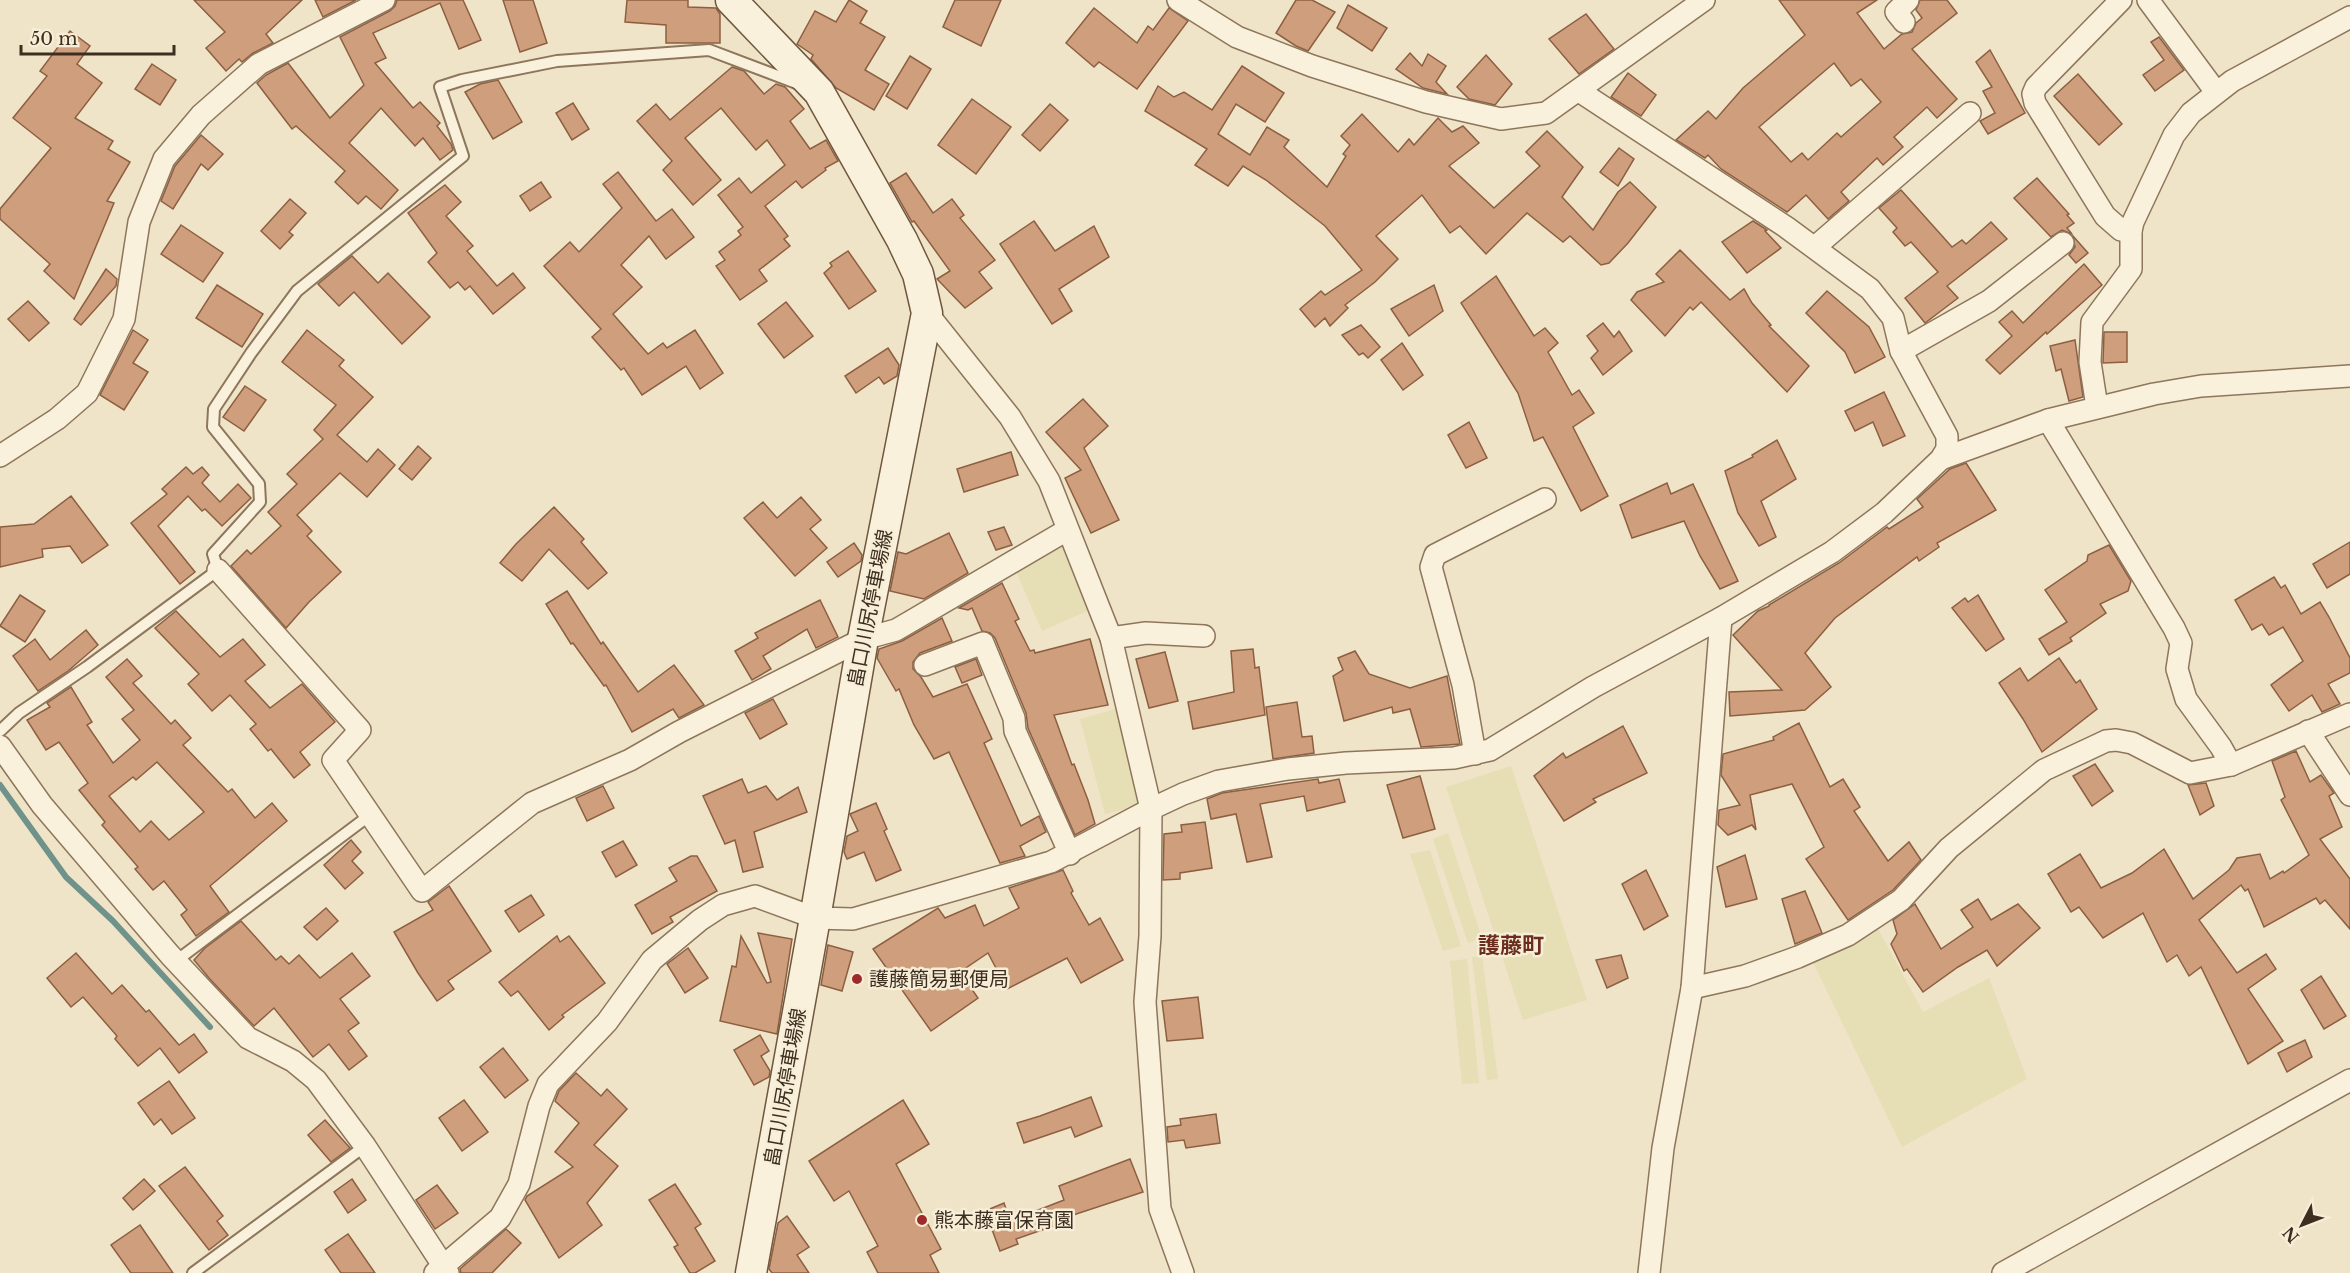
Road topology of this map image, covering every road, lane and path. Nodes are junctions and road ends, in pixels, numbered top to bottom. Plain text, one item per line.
1 (384, 0) edge
2 (731, 0) edge
3 (1178, 0) edge
4 (1704, 0) edge
5 (1908, 0) edge
6 (2121, 0) edge
7 (2148, 0) edge
8 (2350, 17) edge
9 (1904, 22) dead end
10 (1579, 91) junction
11 (819, 92) junction
12 (2216, 92) junction
13 (1970, 113) dead end
14 (2131, 231) junction
15 (2063, 243) dead end
16 (1815, 247) junction
17 (927, 313) junction
18 (1900, 351) junction
19 (2350, 376) edge
20 (2097, 407) junction
21 (2048, 420) junction
22 (0, 456) edge
23 (1941, 459) junction
24 (1545, 499) dead end
25 (1067, 530) junction
26 (218, 570) junction
27 (1721, 618) junction
28 (1204, 636) dead end
29 (1111, 638) junction
30 (863, 639) junction
31 (925, 664) dead end
32 (2350, 714) edge
33 (0, 731) edge
34 (2308, 731) junction
35 (0, 746) edge
36 (1475, 753) junction
37 (2231, 765) junction
38 (2350, 795) edge
39 (1151, 809) junction
40 (370, 815) junction
41 (1070, 854) junction
42 (815, 918) junction
43 (176, 962) junction
44 (1692, 988) junction
45 (2350, 1080) edge
46 (365, 1146) junction
47 (442, 1271) edge
48 (193, 1273) edge
49 (751, 1273) edge
50 (1182, 1273) edge
51 (1649, 1273) edge
52 (2003, 1273) edge

1 - 22 street
2 - 11 main road, 畠口川尻停車場線
3 - 10 street
4 - 10 street
5 - 9 street
6 - 14 street
7 - 12 street
8 - 12 street
10 - 16 street
11 - 17 main road, 畠口川尻停車場線
11 - 26 lane
12 - 14 street
13 - 16 street
14 - 20 street
15 - 18 street
16 - 18 street
17 - 25 street
17 - 30 main road, 畠口川尻停車場線
18 - 23 street
19 - 20 street
20 - 21 street
21 - 23 street
21 - 37 street
23 - 27 street
24 - 36 street
25 - 29 street
25 - 30 street
26 - 33 lane
26 - 40 street
27 - 36 street
27 - 44 street
28 - 29 street
29 - 39 street
30 - 40 street
30 - 42 main road, 畠口川尻停車場線
31 - 41 street
32 - 34 street
34 - 37 street
34 - 38 street
35 - 43 street
36 - 39 street
37 - 44 street
39 - 41 street
39 - 50 street
40 - 43 lane
41 - 42 street
42 - 47 street
42 - 49 main road, 畠口川尻停車場線
43 - 46 street
44 - 51 street
45 - 52 street
46 - 47 street
46 - 48 lane

